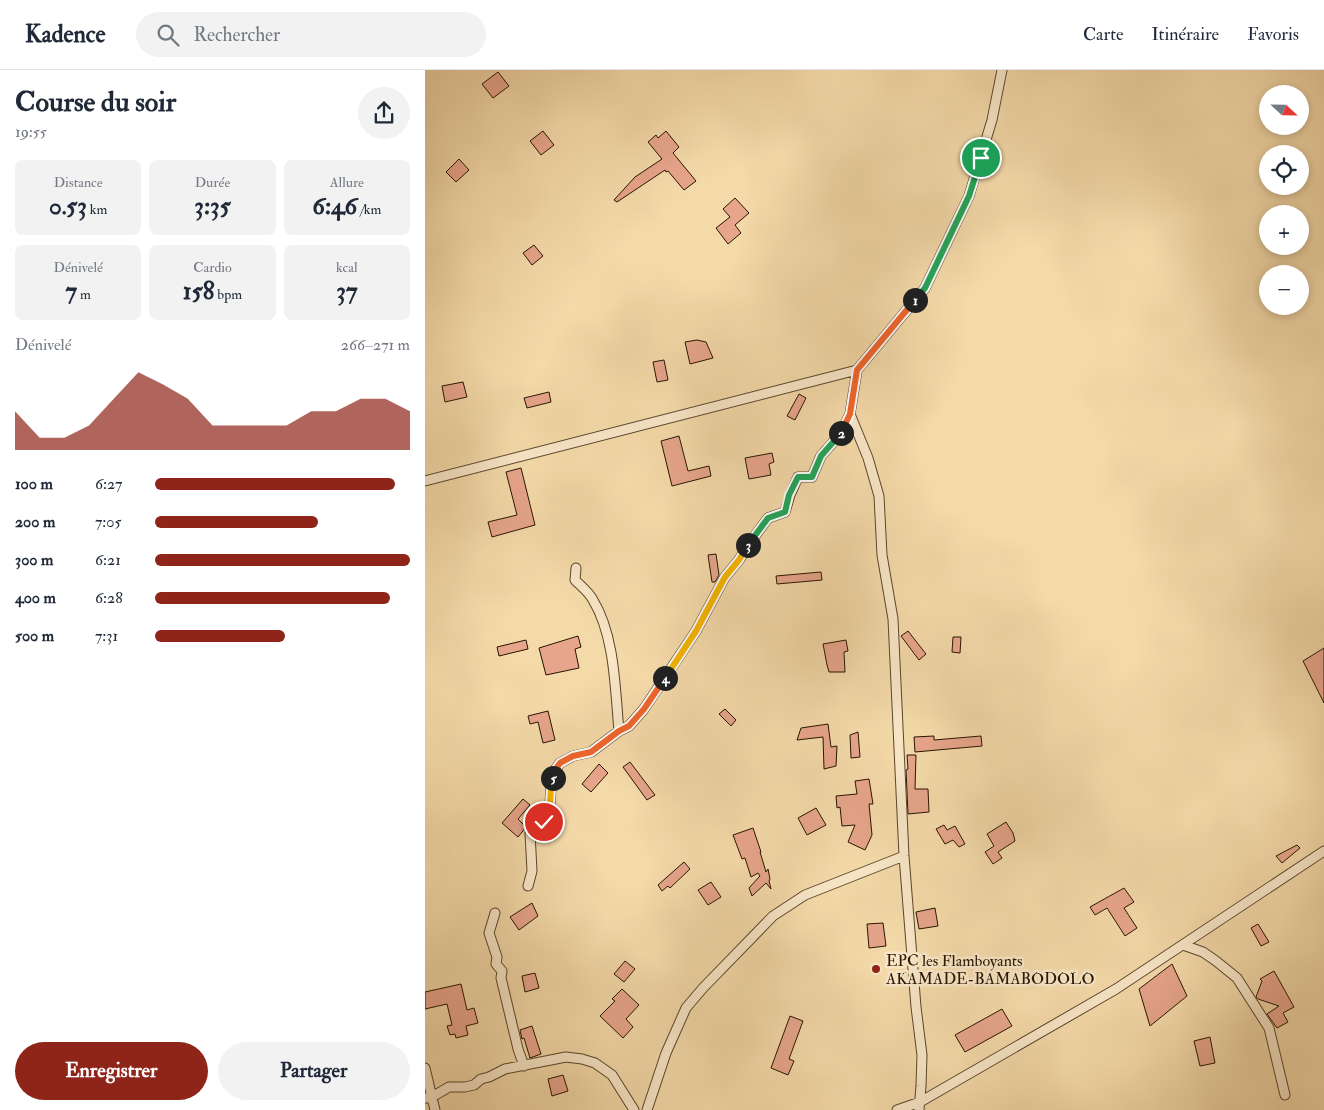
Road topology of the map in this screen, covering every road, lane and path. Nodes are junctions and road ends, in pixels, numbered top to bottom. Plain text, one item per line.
1 (1002, 70) edge
2 (857, 370) junction
3 (850, 414) junction
4 (425, 481) edge
5 (576, 568) dead end
6 (619, 731) junction
7 (1324, 851) edge
8 (904, 856) junction
9 (528, 886) dead end
10 (495, 913) dead end
11 (1183, 945) junction
12 (524, 1066) junction
13 (425, 1068) edge
14 (1285, 1095) dead end
15 (428, 1098) edge
16 (919, 1106) edge
17 (435, 1110) edge
18 (634, 1110) edge
19 (647, 1110) edge
20 (897, 1110) edge

1 - 2 street
2 - 3 street
2 - 4 street
3 - 6 street
3 - 8 street
5 - 6 street
6 - 9 street
7 - 11 street
8 - 16 street
8 - 19 street
10 - 12 street
11 - 14 street
11 - 16 street
12 - 15 street
12 - 18 street
13 - 15 street
15 - 17 street
16 - 20 street

